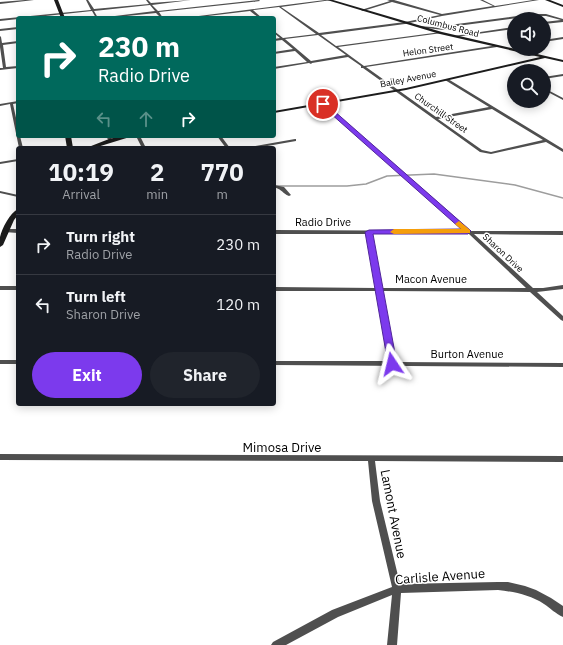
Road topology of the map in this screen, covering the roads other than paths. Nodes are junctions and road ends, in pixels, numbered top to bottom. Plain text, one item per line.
1 (32, 0) edge
2 (56, 0) edge
3 (87, 0) edge
4 (147, 0) edge
5 (190, 0) edge
6 (238, 0) edge
7 (330, 0) edge
8 (388, 0) edge
9 (403, 0) edge
10 (481, 0) edge
11 (538, 0) edge
12 (547, 0) edge
13 (178, 1) edge
14 (259, 1) edge
15 (394, 1) junction
16 (0, 3) edge
17 (242, 3) junction
18 (119, 4) dead end
19 (151, 4) junction
20 (495, 6) junction
21 (563, 6) edge
22 (122, 7) junction
23 (280, 7) junction
24 (186, 9) junction
25 (93, 10) junction
26 (252, 10) junction
27 (362, 10) junction
28 (157, 12) junction
29 (61, 13) junction
30 (442, 15) junction
31 (35, 16) edge
32 (62, 16) edge
33 (98, 16) edge
34 (127, 16) edge
35 (134, 16) edge
36 (160, 16) edge
37 (193, 16) edge
38 (202, 16) edge
39 (259, 16) edge
40 (16, 18) edge
41 (0, 20) edge
42 (563, 20) edge
43 (405, 22) junction
44 (551, 22) edge
45 (419, 27) junction
46 (16, 28) edge
47 (507, 29) edge
48 (0, 30) edge
49 (441, 33) junction
50 (276, 34) edge
51 (316, 34) junction
52 (455, 36) junction
53 (0, 37) edge
54 (282, 38) junction
55 (563, 38) edge
56 (276, 40) edge
57 (551, 40) edge
58 (16, 42) edge
59 (0, 44) edge
60 (497, 46) junction
61 (334, 47) junction
62 (507, 48) edge
63 (296, 50) junction
64 (276, 53) edge
65 (348, 56) junction
66 (541, 56) edge
67 (545, 57) junction
68 (563, 61) edge
69 (311, 63) junction
70 (16, 67) edge
71 (362, 67) junction
72 (276, 68) edge
73 (0, 69) edge
74 (5, 69) junction
75 (563, 75) edge
76 (551, 77) edge
77 (447, 80) junction
78 (397, 91) junction
79 (551, 92) edge
80 (563, 98) edge
81 (16, 102) edge
82 (11, 103) junction
83 (323, 104) junction
84 (0, 105) edge
85 (492, 108) junction
86 (276, 112) edge
87 (436, 118) junction
88 (16, 125) edge
89 (109, 138) edge
90 (220, 138) edge
91 (295, 140) dead end
92 (545, 141) junction
93 (92, 146) edge
94 (226, 146) edge
95 (260, 146) edge
96 (563, 151) edge
97 (16, 160) edge
98 (0, 163) edge
99 (276, 186) edge
100 (0, 192) edge
101 (289, 195) dead end
102 (16, 196) edge
103 (16, 214) edge
104 (6, 231) junction
105 (16, 231) edge
106 (468, 231) junction
107 (276, 232) edge
108 (369, 232) junction
109 (563, 233) edge
110 (0, 245) edge
111 (563, 287) edge
112 (0, 288) edge
113 (16, 288) edge
114 (276, 289) edge
115 (380, 289) junction
116 (531, 290) junction
117 (563, 320) edge
118 (0, 362) edge
119 (16, 362) edge
120 (276, 363) edge
121 (392, 364) junction
122 (563, 365) edge
123 (0, 457) edge
124 (371, 459) junction
125 (563, 459) edge
126 (397, 589) junction
127 (563, 612) edge
128 (276, 645) edge
129 (392, 645) edge

1 - 16 street
2 - 29 street
3 - 25 street
4 - 19 street
5 - 13 street
6 - 17 street
7 - 23 street
7 - 27 street, Columbus Road
8 - 15 street
9 - 15 street
10 - 20 street
11 - 20 street
12 - 21 street
13 - 19 street
13 - 24 street
14 - 17 street
15 - 27 street
15 - 30 street
17 - 24 street
17 - 26 street
18 - 22 street
19 - 22 street
19 - 28 street
20 - 30 street
22 - 25 street
22 - 34 street
23 - 26 street
23 - 51 street, Churchill Street
24 - 28 street
24 - 37 street
25 - 29 street
25 - 33 street
26 - 38 street
26 - 39 street
27 - 43 street, Columbus Road
28 - 35 street
28 - 36 street
29 - 31 street
29 - 32 street
30 - 43 street
40 - 41 street
42 - 44 street
42 - 45 street
43 - 45 street, Columbus Road
43 - 51 street
45 - 49 street, Columbus Road
46 - 48 street
47 - 52 street
49 - 52 street, Columbus Road
49 - 61 street
50 - 54 street
51 - 54 street
51 - 61 street, Churchill Street
52 - 60 street, Columbus Road
53 - 59 street
54 - 56 street
54 - 63 street
55 - 57 street
58 - 59 street
59 - 74 street
60 - 62 street, Columbus Road
60 - 71 street, Helon Street
61 - 65 street, Churchill Street
63 - 64 street
63 - 69 street
65 - 69 street
65 - 71 street, Churchill Street
66 - 67 street, Columbus Road
67 - 68 street, Columbus Road
67 - 77 street, Bailey Avenue
69 - 72 street
70 - 74 street
71 - 78 street, Churchill Street
73 - 74 street
75 - 76 street
77 - 78 street, Bailey Avenue
77 - 85 street
78 - 83 street, Bailey Avenue
78 - 87 street, Churchill Street
79 - 80 street
81 - 82 street
82 - 84 street
82 - 88 street
83 - 86 street, Bailey Avenue
83 - 106 street, Sharon Drive
85 - 87 street
85 - 92 street
87 - 92 street, Churchill Street
89 - 93 street
90 - 94 street
91 - 95 street
92 - 96 street
97 - 98 street
99 - 101 street
100 - 102 street
103 - 104 street
104 - 105 street
104 - 110 street
106 - 108 street, Radio Drive
106 - 109 street, Radio Drive
106 - 116 street, Sharon Drive
107 - 108 street, Radio Drive
108 - 115 street
111 - 116 street, Macon Avenue
112 - 113 street
114 - 115 street, Macon Avenue
115 - 116 street, Macon Avenue
115 - 121 street
116 - 117 street, Sharon Drive
118 - 119 street
120 - 121 street, Burton Avenue
121 - 122 street, Burton Avenue
123 - 124 street, Mimosa Drive
124 - 125 street, Mimosa Drive
124 - 126 street, Lamont Avenue
126 - 127 street, Carlisle Avenue
126 - 128 street, Carlisle Avenue
126 - 129 street, Lamont Avenue

